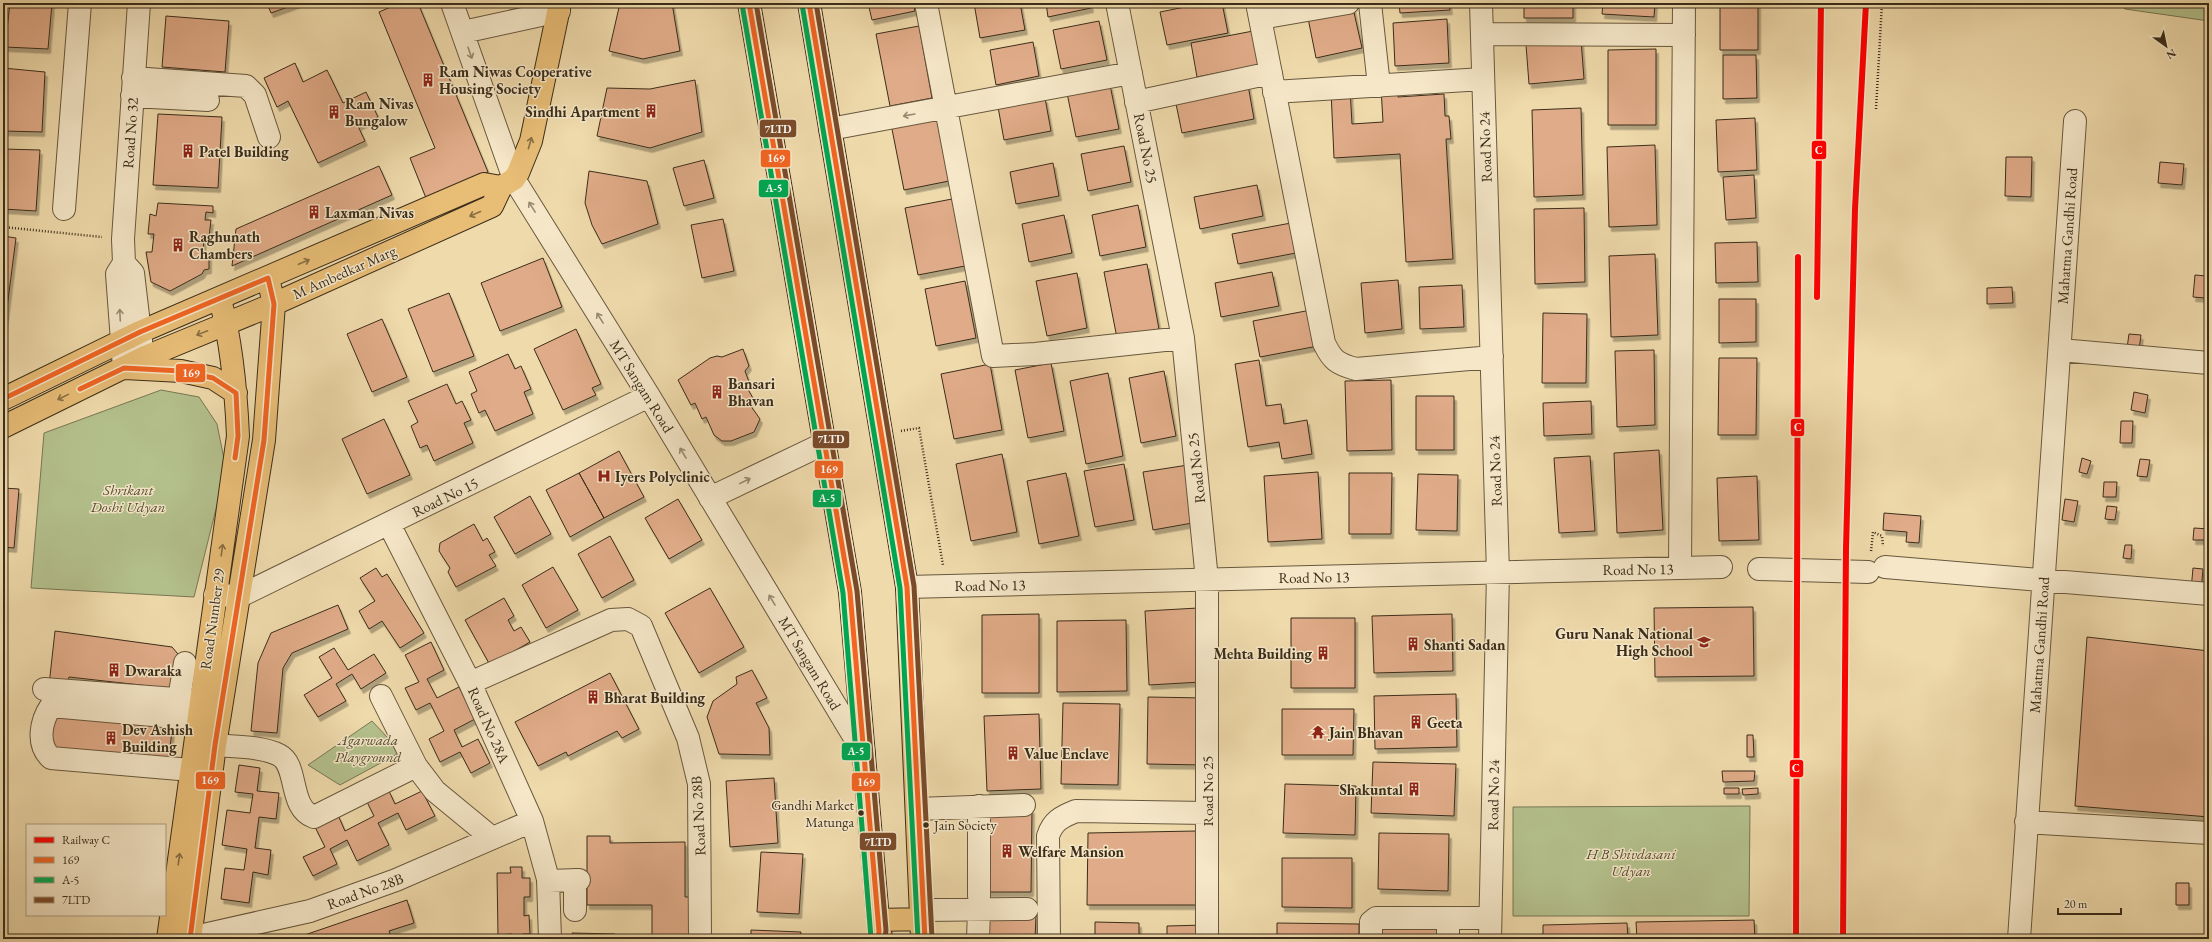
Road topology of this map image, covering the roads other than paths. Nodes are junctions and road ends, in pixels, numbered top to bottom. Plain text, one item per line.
1 (80, 3) edge
2 (138, 3) edge
3 (452, 3) edge
4 (749, 3) edge
5 (809, 3) edge
6 (926, 3) edge
7 (1117, 3) edge
8 (1348, 3) edge
9 (1370, 3) edge
10 (1481, 3) edge
11 (1684, 3) edge
12 (560, 7) edge
13 (1259, 10) edge
14 (463, 32) junction
15 (1482, 34) junction
16 (1684, 35) junction
17 (211, 73) dead end
18 (1131, 73) junction
19 (1483, 79) junction
20 (133, 81) junction
21 (1272, 83) junction
22 (1379, 86) junction
23 (208, 100) dead end
24 (1136, 102) junction
25 (947, 109) junction
26 (2075, 121) dead end
27 (830, 129) junction
28 (270, 138) dead end
29 (507, 183) junction
30 (64, 209) dead end
31 (268, 278) junction
32 (220, 298) junction
33 (274, 304) junction
34 (226, 324) junction
35 (131, 336) junction
36 (1183, 338) junction
37 (2060, 350) junction
38 (1492, 357) junction
39 (143, 358) junction
40 (2209, 364) edge
41 (124, 368) junction
42 (236, 393) junction
43 (649, 396) junction
44 (3, 399) edge
45 (3, 427) edge
46 (825, 443) junction
47 (710, 498) junction
48 (389, 524) junction
49 (1721, 567) dead end
50 (1680, 568) junction
51 (1759, 569) dead end
52 (1498, 572) junction
53 (1207, 580) junction
54 (2043, 580) junction
55 (907, 587) junction
56 (2209, 594) edge
57 (215, 595) junction
58 (240, 596) junction
59 (185, 663) dead end
60 (470, 683) junction
61 (44, 689) dead end
62 (381, 696) dead end
63 (179, 699) junction
64 (199, 710) junction
65 (215, 745) junction
66 (864, 753) junction
67 (416, 766) junction
68 (191, 770) junction
69 (1024, 805) dead end
70 (979, 806) junction
71 (917, 809) junction
72 (1206, 813) junction
73 (532, 821) junction
74 (2026, 822) junction
75 (2209, 833) edge
76 (492, 838) junction
77 (548, 881) junction
78 (979, 903) junction
79 (1022, 903) dead end
80 (575, 910) dead end
81 (1448, 918) junction
82 (923, 922) edge
83 (1490, 928) edge
84 (879, 932) edge
85 (168, 938) edge
86 (190, 938) edge
87 (550, 939) edge
88 (700, 939) edge
89 (978, 939) edge
90 (1049, 939) edge
91 (1208, 939) edge
92 (1371, 939) edge
93 (1448, 939) edge
94 (2019, 939) edge

1 - 30 street
2 - 20 street, Road No 32
3 - 14 street, MT Sangam Road
4 - 46 main road
5 - 27 main road
6 - 25 street
7 - 18 street, Road No 25
8 - 13 street
9 - 22 street
10 - 15 street, Road No 24
11 - 16 street
12 - 14 street
29 -> 12 main road, M Ambedkar Marg
13 - 21 street
14 -> 29 street, MT Sangam Road
15 - 16 street
15 - 19 street, Road No 24
16 - 50 street
17 - 20 street
18 - 24 street, Road No 25
18 - 25 street
19 - 22 street
19 - 38 street, Road No 24
20 - 23 street
20 - 28 street
20 - 35 street, Road No 32
21 - 22 street
21 - 24 street
21 - 38 street
24 - 36 street, Road No 25
25 -> 27 street
25 - 36 street
26 - 37 street, Mahatma Gandhi Road
27 - 55 main road
31 -> 29 main road, M Ambedkar Marg
29 -> 33 main road, M Ambedkar Marg
43 -> 29 street, MT Sangam Road
31 - 32 main road, M Ambedkar Marg
31 - 33 main road
32 - 34 main road, Road Number 29
32 - 35 main road, M Ambedkar Marg
33 - 34 main road, M Ambedkar Marg
33 - 58 main road
34 -> 39 main road, M Ambedkar Marg
34 - 42 main road, Road Number 29
35 - 39 street, Road No 32
35 - 41 street, Road No 32
35 - 44 main road, M Ambedkar Marg
36 - 53 street, Road No 25
37 - 40 street
37 - 54 street, Mahatma Gandhi Road
38 - 52 street, Road No 24
39 - 41 main road, M Ambedkar Marg
41 - 42 main road
41 -> 45 main road, M Ambedkar Marg
57 -> 42 main road, Road Number 29
47 -> 43 street, MT Sangam Road
43 - 48 street, Road No 15
47 -> 46 street
46 - 66 main road
66 -> 47 street, MT Sangam Road
48 - 58 street, Road No 15
48 - 60 street, Road No 28A
49 - 50 street, Road No 13
50 - 52 street, Road No 13
51 - 54 street
52 - 53 street, Road No 13
52 - 83 street, Road No 24
53 - 55 street, Road No 13
53 - 72 street, Road No 25
54 - 56 street
54 - 74 street, Mahatma Gandhi Road
55 - 71 main road
57 - 58 street
57 - 64 main road, Road Number 29
58 - 65 main road
59 - 63 street
60 - 73 street, Road No 28A
60 - 88 street, Road No 28B
61 - 63 street
62 - 67 street
63 - 64 street
64 - 68 main road, Road Number 29
64 - 68 street
65 - 67 street
65 - 86 main road
66 - 84 main road
67 - 76 street
85 -> 68 main road, Road Number 29
69 - 70 street
70 - 71 street
70 - 78 street
71 - 82 main road
72 - 90 street
72 - 91 street, Road No 25
73 - 76 street, Road No 28B
73 - 77 street, Road No 28A
74 - 75 street
74 - 94 street, Mahatma Gandhi Road
76 - 86 street, Road No 28B
77 - 80 street
77 - 87 street, Road No 28A
78 - 79 street
78 - 82 street
78 - 89 street
81 - 83 street
81 - 92 street
81 - 93 street
82 - 84 main road
85 - 86 street, Road No 28B

